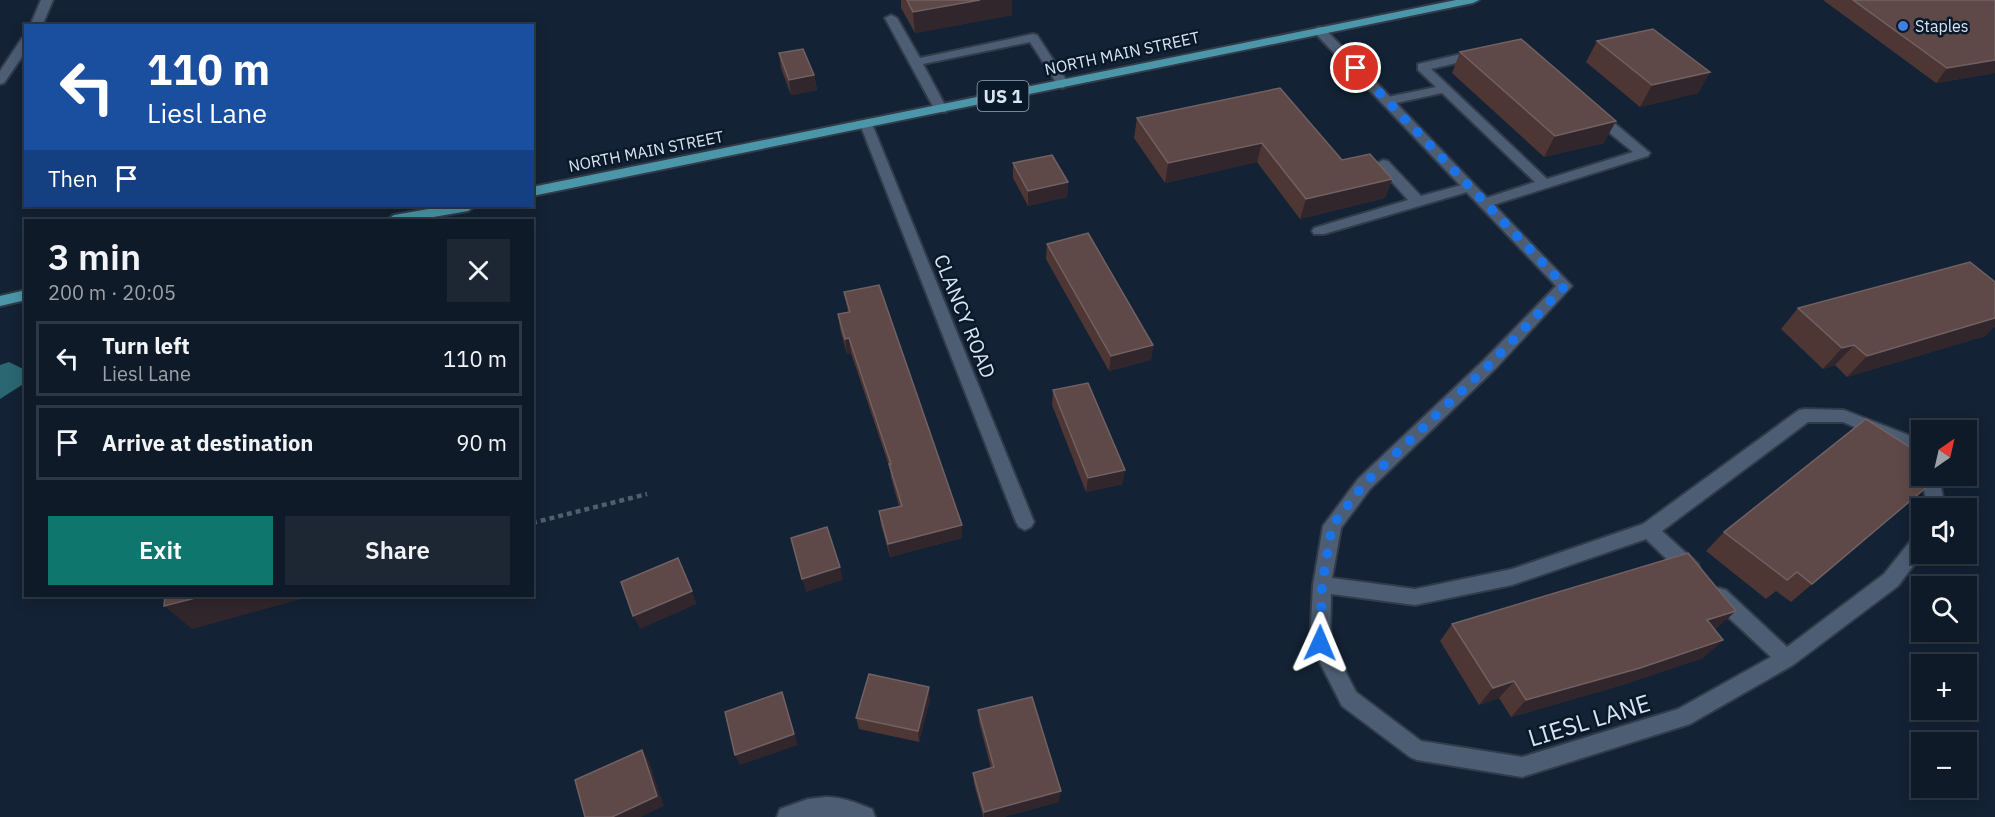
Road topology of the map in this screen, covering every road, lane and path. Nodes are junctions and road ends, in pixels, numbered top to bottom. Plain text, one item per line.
1 (47, 0) edge
2 (1473, 0) edge
3 (891, 18) dead end
4 (37, 24) edge
5 (1320, 30) junction
6 (24, 44) edge
7 (1491, 51) edge
8 (916, 62) junction
9 (0, 80) edge
10 (1063, 84) junction
11 (1444, 89) junction
12 (1388, 101) junction
13 (1587, 107) edge
14 (941, 109) junction
15 (867, 124) junction
16 (1383, 164) dead end
17 (1545, 184) junction
18 (1469, 187) junction
19 (534, 192) edge
20 (1418, 202) junction
21 (1485, 203) junction
22 (463, 207) edge
23 (399, 219) edge
24 (1319, 231) dead end
25 (24, 295) edge
26 (0, 301) edge
27 (1911, 449) edge
28 (647, 494) dead end
29 (534, 522) edge
30 (1025, 522) dead end
31 (1649, 530) junction
32 (1911, 554) edge
33 (1322, 585) junction
34 (1786, 659) junction
35 (788, 817) edge
36 (864, 817) edge

1 - 4 street
2 - 5 main road, NORTH MAIN STREET / US 1
3 - 8 street
5 - 10 main road, NORTH MAIN STREET / US 1
5 - 12 street, LIESL LANE
6 - 9 street
7 - 11 street
8 - 10 street
8 - 14 street
10 - 14 main road, NORTH MAIN STREET / US 1
11 - 12 street
11 - 17 street
12 - 18 street, LIESL LANE
13 - 17 street
14 - 15 main road, NORTH MAIN STREET / US 1
15 - 19 main road, NORTH MAIN STREET / US 1
15 - 30 street, CLANCY ROAD
16 - 20 street
17 - 21 street
18 - 20 street
18 - 21 street, LIESL LANE
20 - 24 street
21 - 33 street, LIESL LANE
22 - 23 main road
25 - 26 main road
27 - 31 street
28 - 29 path
31 - 33 street
31 - 34 street
32 - 34 street, LIESL LANE
33 - 34 street, LIESL LANE
35 - 36 street

